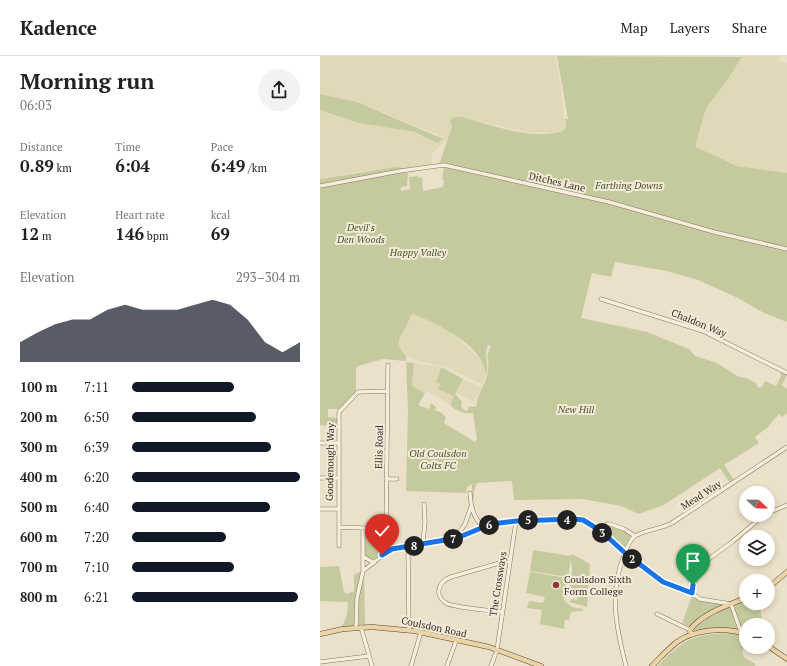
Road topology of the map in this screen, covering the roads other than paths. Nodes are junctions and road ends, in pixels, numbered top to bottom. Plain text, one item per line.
1 (320, 186) edge
2 (787, 249) edge
3 (601, 299) dead end
4 (388, 365) dead end
5 (787, 373) edge
6 (388, 391) junction
7 (320, 443) edge
8 (339, 443) junction
9 (787, 447) edge
10 (320, 478) edge
11 (338, 478) junction
12 (386, 479) junction
13 (397, 479) dead end
14 (470, 493) dead end
15 (424, 504) dead end
16 (787, 505) edge
17 (471, 506) junction
18 (320, 509) edge
19 (338, 509) junction
20 (775, 510) edge
21 (516, 521) junction
22 (756, 522) edge
23 (483, 527) junction
24 (339, 528) junction
25 (363, 529) junction
26 (601, 531) junction
27 (635, 536) junction
28 (455, 539) junction
29 (423, 543) junction
30 (339, 546) dead end
31 (408, 547) junction
32 (625, 553) junction
33 (364, 557) junction
34 (510, 560) junction
35 (374, 563) junction
36 (364, 571) junction
37 (787, 572) edge
38 (775, 582) edge
39 (692, 593) junction
40 (739, 601) edge
41 (731, 604) junction
42 (502, 612) junction
43 (657, 614) dead end
44 (739, 623) edge
45 (359, 628) junction
46 (408, 630) junction
47 (421, 632) junction
48 (690, 633) junction
49 (739, 633) edge
50 (320, 634) edge
51 (456, 641) junction
52 (496, 650) junction
53 (775, 651) edge
54 (369, 656) junction
55 (787, 659) edge
56 (320, 662) edge
57 (372, 666) edge
58 (411, 666) edge
59 (447, 666) edge
60 (491, 666) edge
61 (541, 666) edge
62 (626, 666) edge
63 (652, 666) edge

1 - 2 street, Ditches Lane
3 - 5 street, Chaldon Way
4 - 6 street, Ellis Road
6 - 8 street, Goodenough Way
6 - 12 street, Ellis Road
7 - 8 street
8 - 11 street, Goodenough Way
9 - 27 street, Mead Way
10 - 11 street
11 - 19 street, Goodenough Way
12 - 13 street
12 - 25 street, Ellis Road
14 - 17 street
15 - 29 street
16 - 20 street
17 - 23 street
17 - 28 street
18 - 19 street
19 - 24 street, Goodenough Way
21 - 23 street
21 - 26 street
21 - 34 street, The Crossways
22 - 39 street
23 - 28 street
24 - 25 street
24 - 30 street, Goodenough Way
25 - 33 street
26 - 27 street
26 - 32 street
27 - 32 street
28 - 29 street
29 - 31 street
31 - 35 street
31 - 46 street
32 - 39 street
32 - 62 street
33 - 35 street
33 - 36 street
34 - 42 street, The Crossways
34 - 42 street
35 - 36 street
36 - 45 street
37 - 38 main road
39 - 41 street
40 - 41 main road
41 - 44 street
41 - 48 main road
42 - 52 street, The Crossways
43 - 48 street
45 - 46 main road, Coulsdon Road
45 - 50 main road, Coulsdon Road
45 - 54 street
46 - 47 main road, Coulsdon Road
47 - 51 main road, Coulsdon Road
47 - 58 street
48 - 49 main road
48 - 63 main road
51 - 52 main road, Coulsdon Road
51 - 59 street
52 - 60 street, The Crossways
52 - 61 main road, Coulsdon Road
53 - 55 main road
54 - 56 street
54 - 57 street

